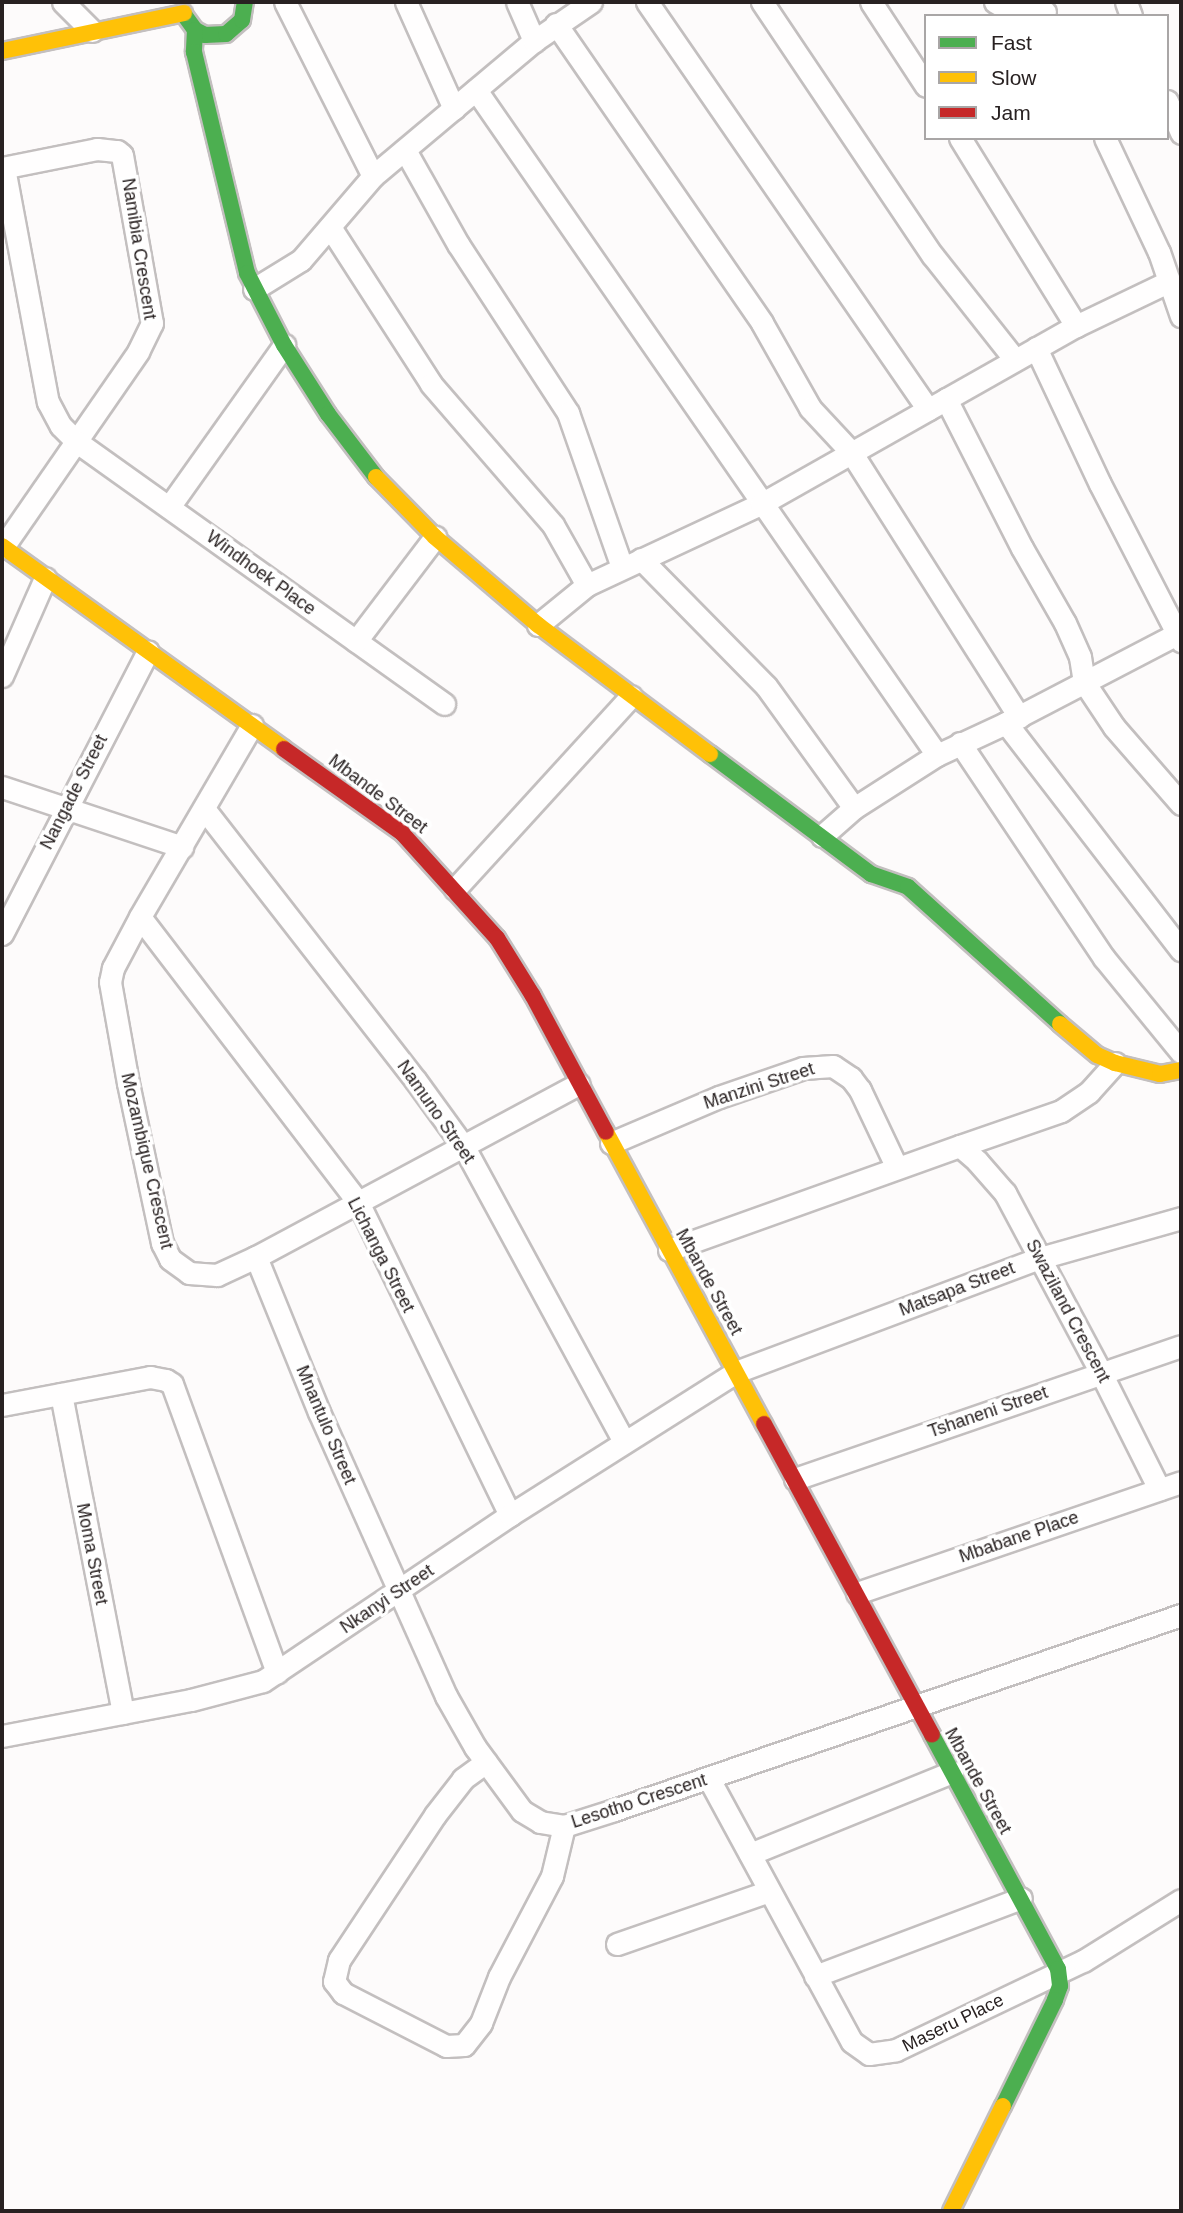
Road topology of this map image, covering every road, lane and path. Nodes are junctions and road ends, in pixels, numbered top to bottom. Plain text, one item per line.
1 (63, 2) edge
2 (245, 2) edge
3 (285, 2) edge
4 (406, 2) edge
5 (517, 2) edge
6 (591, 2) edge
7 (647, 2) edge
8 (762, 2) edge
9 (871, 2) edge
10 (995, 2) edge
11 (183, 7) edge
12 (1044, 10) edge
13 (556, 24) junction
14 (195, 30) junction
15 (92, 31) junction
16 (534, 41) junction
17 (2, 51) edge
18 (924, 83) edge
19 (476, 90) junction
20 (1169, 105) edge
21 (454, 109) junction
22 (1181, 133) edge
23 (961, 140) edge
24 (1106, 140) edge
25 (405, 150) junction
26 (3, 168) edge
27 (373, 176) junction
28 (330, 227) junction
29 (1170, 281) junction
30 (254, 289) junction
31 (1181, 316) edge
32 (1076, 326) junction
33 (284, 345) junction
34 (1036, 348) junction
35 (1015, 360) junction
36 (937, 404) junction
37 (78, 442) junction
38 (851, 452) junction
39 (761, 504) junction
40 (169, 508) junction
41 (435, 537) junction
42 (3, 547) edge
43 (631, 563) junction
44 (46, 578) junction
45 (587, 585) junction
46 (538, 625) junction
47 (1180, 636) edge
48 (356, 641) junction
49 (148, 651) junction
50 (2, 676) edge
51 (1084, 682) junction
52 (631, 696) junction
53 (444, 704) dead end
54 (1013, 720) junction
55 (252, 725) junction
56 (960, 743) junction
57 (937, 755) junction
58 (2, 787) edge
59 (1181, 804) edge
60 (65, 808) junction
61 (855, 808) junction
62 (205, 810) junction
63 (822, 836) junction
64 (182, 847) junction
65 (456, 889) junction
66 (140, 917) junction
67 (2, 934) edge
68 (1181, 950) edge
69 (1181, 1052) edge
70 (1115, 1063) junction
71 (1181, 1070) edge
72 (579, 1084) junction
73 (611, 1143) junction
74 (960, 1146) junction
75 (464, 1147) junction
76 (897, 1168) junction
77 (358, 1202) junction
78 (1181, 1218) edge
79 (669, 1250) junction
80 (256, 1257) junction
81 (1040, 1258) junction
82 (1181, 1346) edge
83 (736, 1371) junction
84 (1101, 1373) junction
85 (61, 1394) junction
86 (2, 1405) edge
87 (624, 1442) junction
88 (795, 1479) junction
89 (1181, 1482) edge
90 (1158, 1489) junction
91 (510, 1515) junction
92 (399, 1591) junction
93 (857, 1592) junction
94 (1181, 1615) edge
95 (278, 1673) junction
96 (916, 1708) junction
97 (123, 1713) junction
98 (3, 1730) edge
99 (486, 1762) junction
100 (952, 1772) junction
101 (709, 1779) junction
102 (564, 1826) junction
103 (750, 1854) junction
104 (769, 1891) junction
105 (1021, 1898) junction
106 (1181, 1900) edge
107 (617, 1944) dead end
108 (1059, 1973) junction
109 (815, 1976) junction
110 (951, 2211) edge

1 - 15 street
2 - 14 street
3 - 27 street
4 - 21 street
5 - 16 street
6 - 13 street
7 - 36 street
8 - 35 street
9 - 18 street
10 - 12 street
11 - 14 street
11 - 15 street
13 - 16 street
13 - 38 street
14 - 30 street
15 - 17 street
16 - 19 street
19 - 21 street
19 - 39 street
20 - 22 street
21 - 25 street
23 - 32 street
24 - 29 street
25 - 27 street
25 - 43 street
26 - 37 street, Windhoek Place
26 - 37 street, Namibia Crescent
27 - 28 street
28 - 30 street
28 - 45 street
29 - 31 street
29 - 32 street
30 - 33 street
32 - 34 street
33 - 40 street
33 - 41 street
34 - 35 street
34 - 47 street
35 - 36 street
36 - 38 street
36 - 51 street
37 - 40 street, Windhoek Place
37 - 42 street, Namibia Crescent
38 - 39 street
38 - 54 street
39 - 43 street
39 - 57 street
40 - 48 street, Windhoek Place
41 - 46 street
41 - 48 street
42 - 44 street, Mbande Street
43 - 45 street
43 - 61 street
44 - 49 street, Mbande Street
44 - 50 street
45 - 46 street
46 - 52 street
47 - 51 street
48 - 53 street, Windhoek Place
49 - 55 street, Mbande Street
49 - 60 street, Nangade Street
51 - 54 street
51 - 59 street
52 - 63 street
52 - 65 street
54 - 56 street
54 - 68 street
55 - 62 street, Mozambique Crescent
55 - 65 street, Mbande Street
56 - 57 street
56 - 69 street
57 - 61 street
58 - 60 street
60 - 64 street
60 - 67 street, Nangade Street
61 - 63 street
62 - 64 street, Mozambique Crescent
62 - 75 street, Namuno Street
63 - 70 street
64 - 66 street, Mozambique Crescent
65 - 72 street, Mbande Street
66 - 77 street, Lichanga Street
66 - 80 street, Mozambique Crescent
70 - 71 street
70 - 74 street
72 - 73 street, Mbande Street
72 - 75 street, Mozambique Crescent
73 - 76 street, Manzini Street
73 - 79 street, Mbande Street
74 - 76 street
74 - 81 street, Swaziland Crescent
75 - 77 street, Mozambique Crescent
75 - 87 street, Namuno Street
76 - 79 street
77 - 80 street, Mozambique Crescent
77 - 91 street, Lichanga Street
78 - 81 street, Matsapa Street
79 - 83 street, Mbande Street
80 - 92 street, Mnantulo Street
81 - 83 street, Matsapa Street
81 - 84 street, Swaziland Crescent
82 - 84 street, Tshaneni Street
83 - 87 street, Nkanyi Street
83 - 88 street, Mbande Street
84 - 88 street, Tshaneni Street
84 - 90 street, Swaziland Crescent
85 - 86 street
85 - 95 street
85 - 97 street, Moma Street
87 - 91 street, Nkanyi Street
88 - 93 street, Mbande Street
89 - 90 street, Mbabane Place
90 - 93 street, Mbabane Place
91 - 92 street, Nkanyi Street
92 - 95 street, Nkanyi Street
92 - 99 street, Lesotho Crescent
93 - 96 street, Mbande Street
94 - 96 street, Lesotho Crescent
95 - 97 street, Nkanyi Street
96 - 100 street, Mbande Street
96 - 101 street, Lesotho Crescent
97 - 98 street, Nkanyi Street
99 - 102 street, Lesotho Crescent
99 - 102 street
100 - 103 street
100 - 105 street, Mbande Street
101 - 102 street, Lesotho Crescent
101 - 103 street, Maseru Place
103 - 104 street, Maseru Place
104 - 107 street
104 - 109 street, Maseru Place
105 - 108 street, Mbande Street
105 - 109 street
106 - 108 street
108 - 109 street, Maseru Place
108 - 110 street

